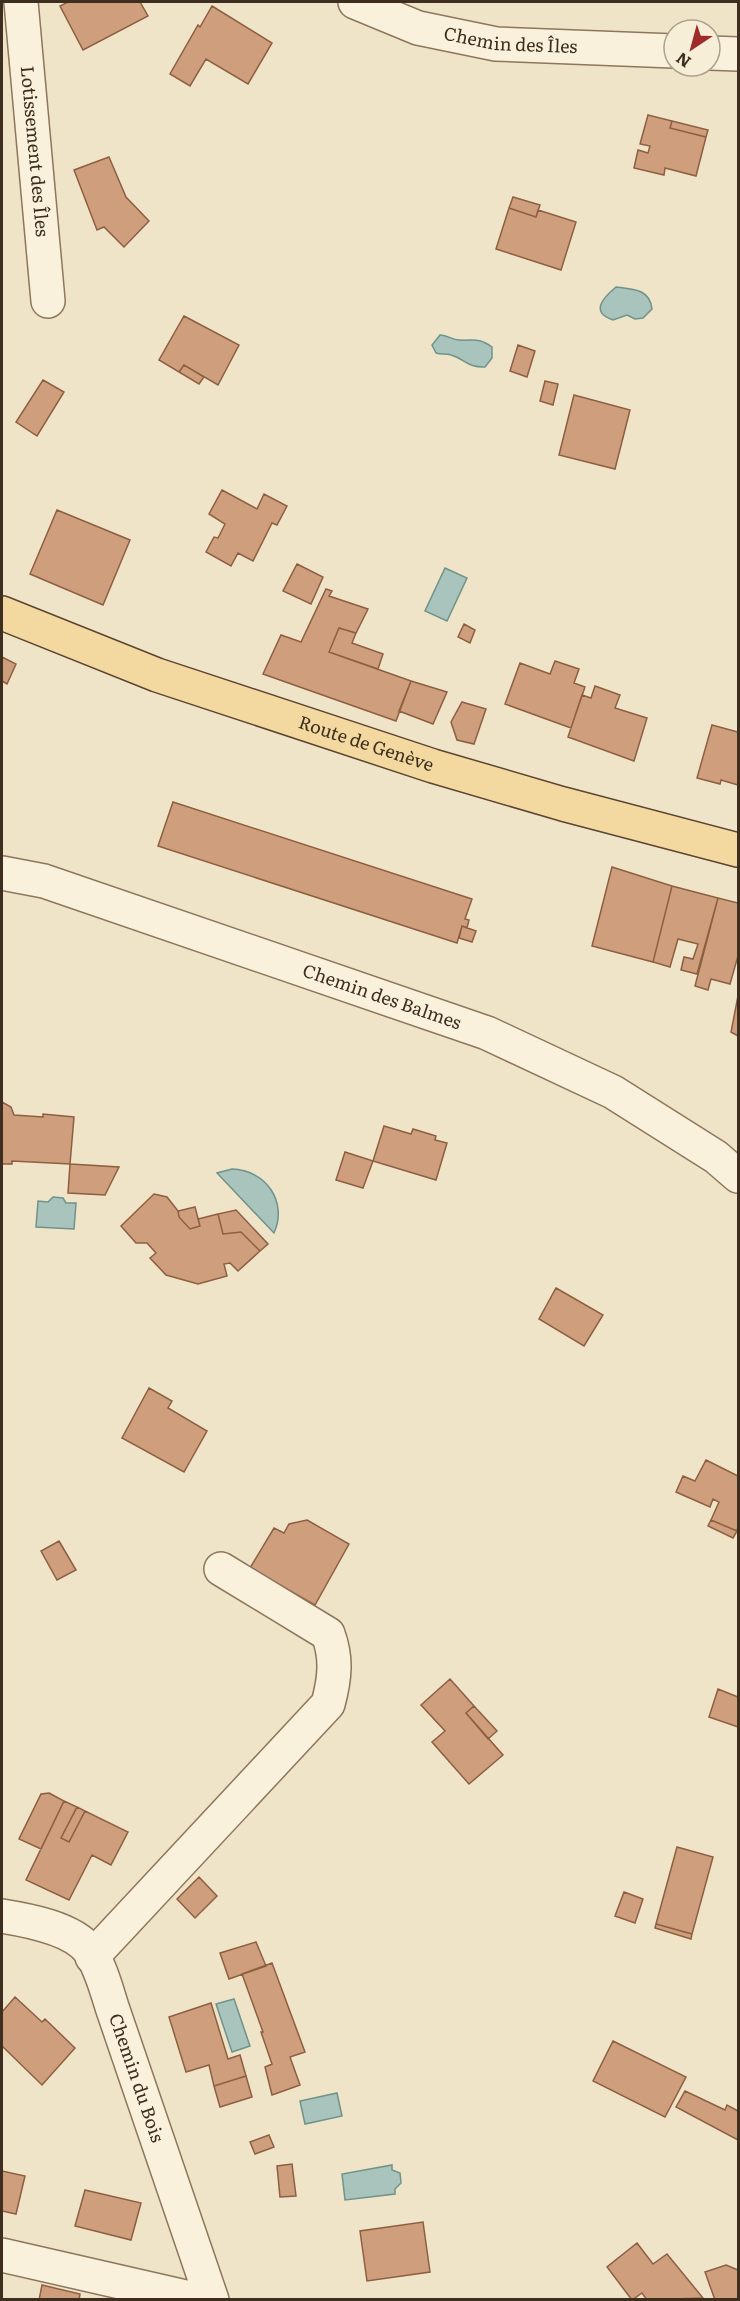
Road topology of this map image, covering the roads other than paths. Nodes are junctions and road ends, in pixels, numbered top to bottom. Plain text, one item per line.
1 (21, 2) edge
2 (355, 2) edge
3 (662, 51) edge
4 (722, 53) edge
5 (738, 54) edge
6 (48, 301) dead end
7 (2, 613) edge
8 (738, 850) edge
9 (2, 873) edge
10 (738, 1176) edge
11 (221, 1569) dead end
12 (2, 1916) edge
13 (92, 1957) junction
14 (2, 2255) edge
15 (199, 2300) edge
16 (212, 2300) edge

1 - 6 street, Lotissement des Îles
2 - 3 street, Chemin des Îles
4 - 5 street
7 - 8 main road, Route de Genève
9 - 10 street, Chemin des Balmes
11 - 13 street
12 - 13 street, Chemin du Bois
13 - 16 street, Chemin du Bois
14 - 15 street

